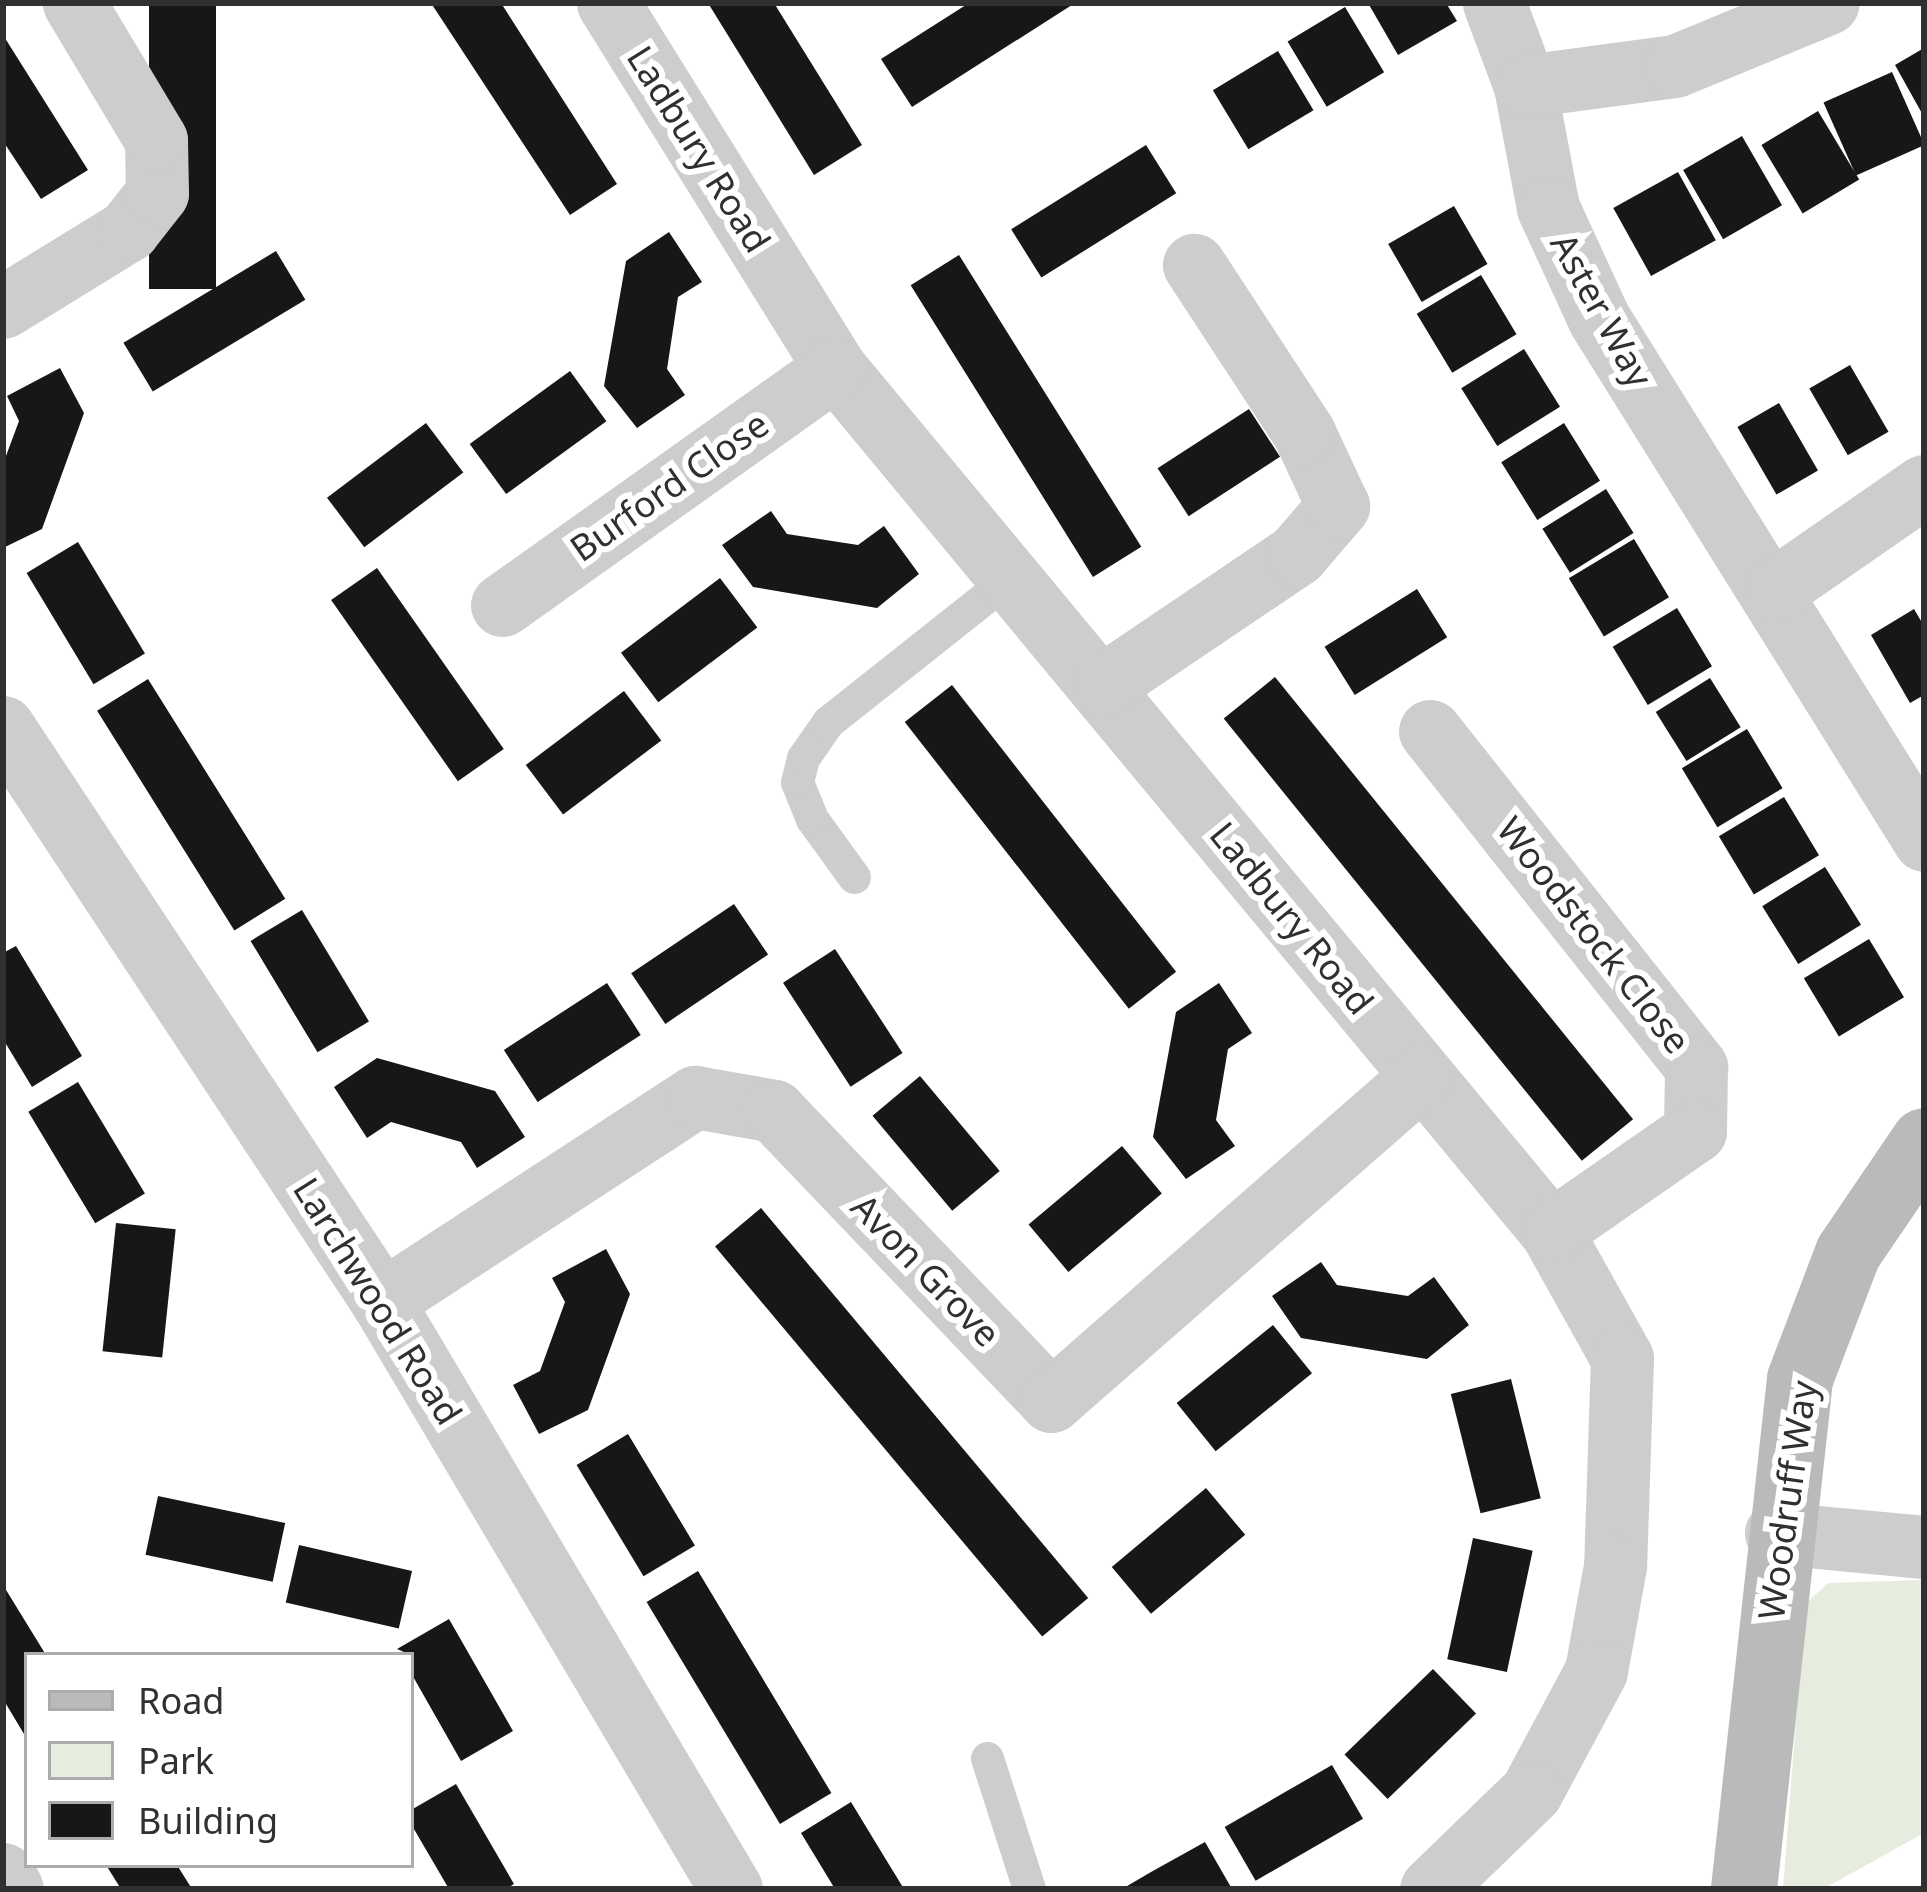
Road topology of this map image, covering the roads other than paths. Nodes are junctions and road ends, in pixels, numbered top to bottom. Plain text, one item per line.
1 (74, 3) edge
2 (608, 3) edge
3 (1494, 3) edge
4 (1828, 3) edge
5 (1525, 86) junction
6 (1194, 265) dead end
7 (3, 307) edge
8 (835, 368) junction
9 (1924, 485) edge
10 (1011, 577) junction
11 (1775, 590) junction
12 (502, 605) dead end
13 (1102, 685) junction
14 (3, 727) edge
15 (1430, 731) dead end
16 (1924, 840) edge
17 (854, 877) dead end
18 (1421, 1077) junction
19 (1924, 1141) edge
20 (1551, 1231) junction
21 (382, 1301) junction
22 (1776, 1533) junction
23 (1924, 1547) edge
24 (987, 1758) dead end
25 (3, 1874) edge
26 (12, 1889) edge
27 (731, 1889) edge
28 (1029, 1889) edge
29 (1431, 1889) edge
30 (1744, 1889) edge

1 - 7 street
2 - 8 street, Ladbury Road
3 - 5 street, Aster Way
4 - 5 street
5 - 11 street, Aster Way
6 - 13 street
8 - 10 street, Ladbury Road
8 - 12 street, Burford Close
9 - 11 street
10 - 13 street, Ladbury Road
10 - 17 lane
11 - 16 street, Aster Way
13 - 18 street, Ladbury Road
14 - 21 street, Larchwood Road
15 - 20 street, Woodstock Close
18 - 20 street, Ladbury Road
18 - 21 street, Avon Grove
19 - 22 street, Woodruff Way
20 - 29 street, Ladbury Road
21 - 27 street, Larchwood Road
22 - 23 street
22 - 30 street, Woodruff Way
24 - 28 lane
25 - 26 street

